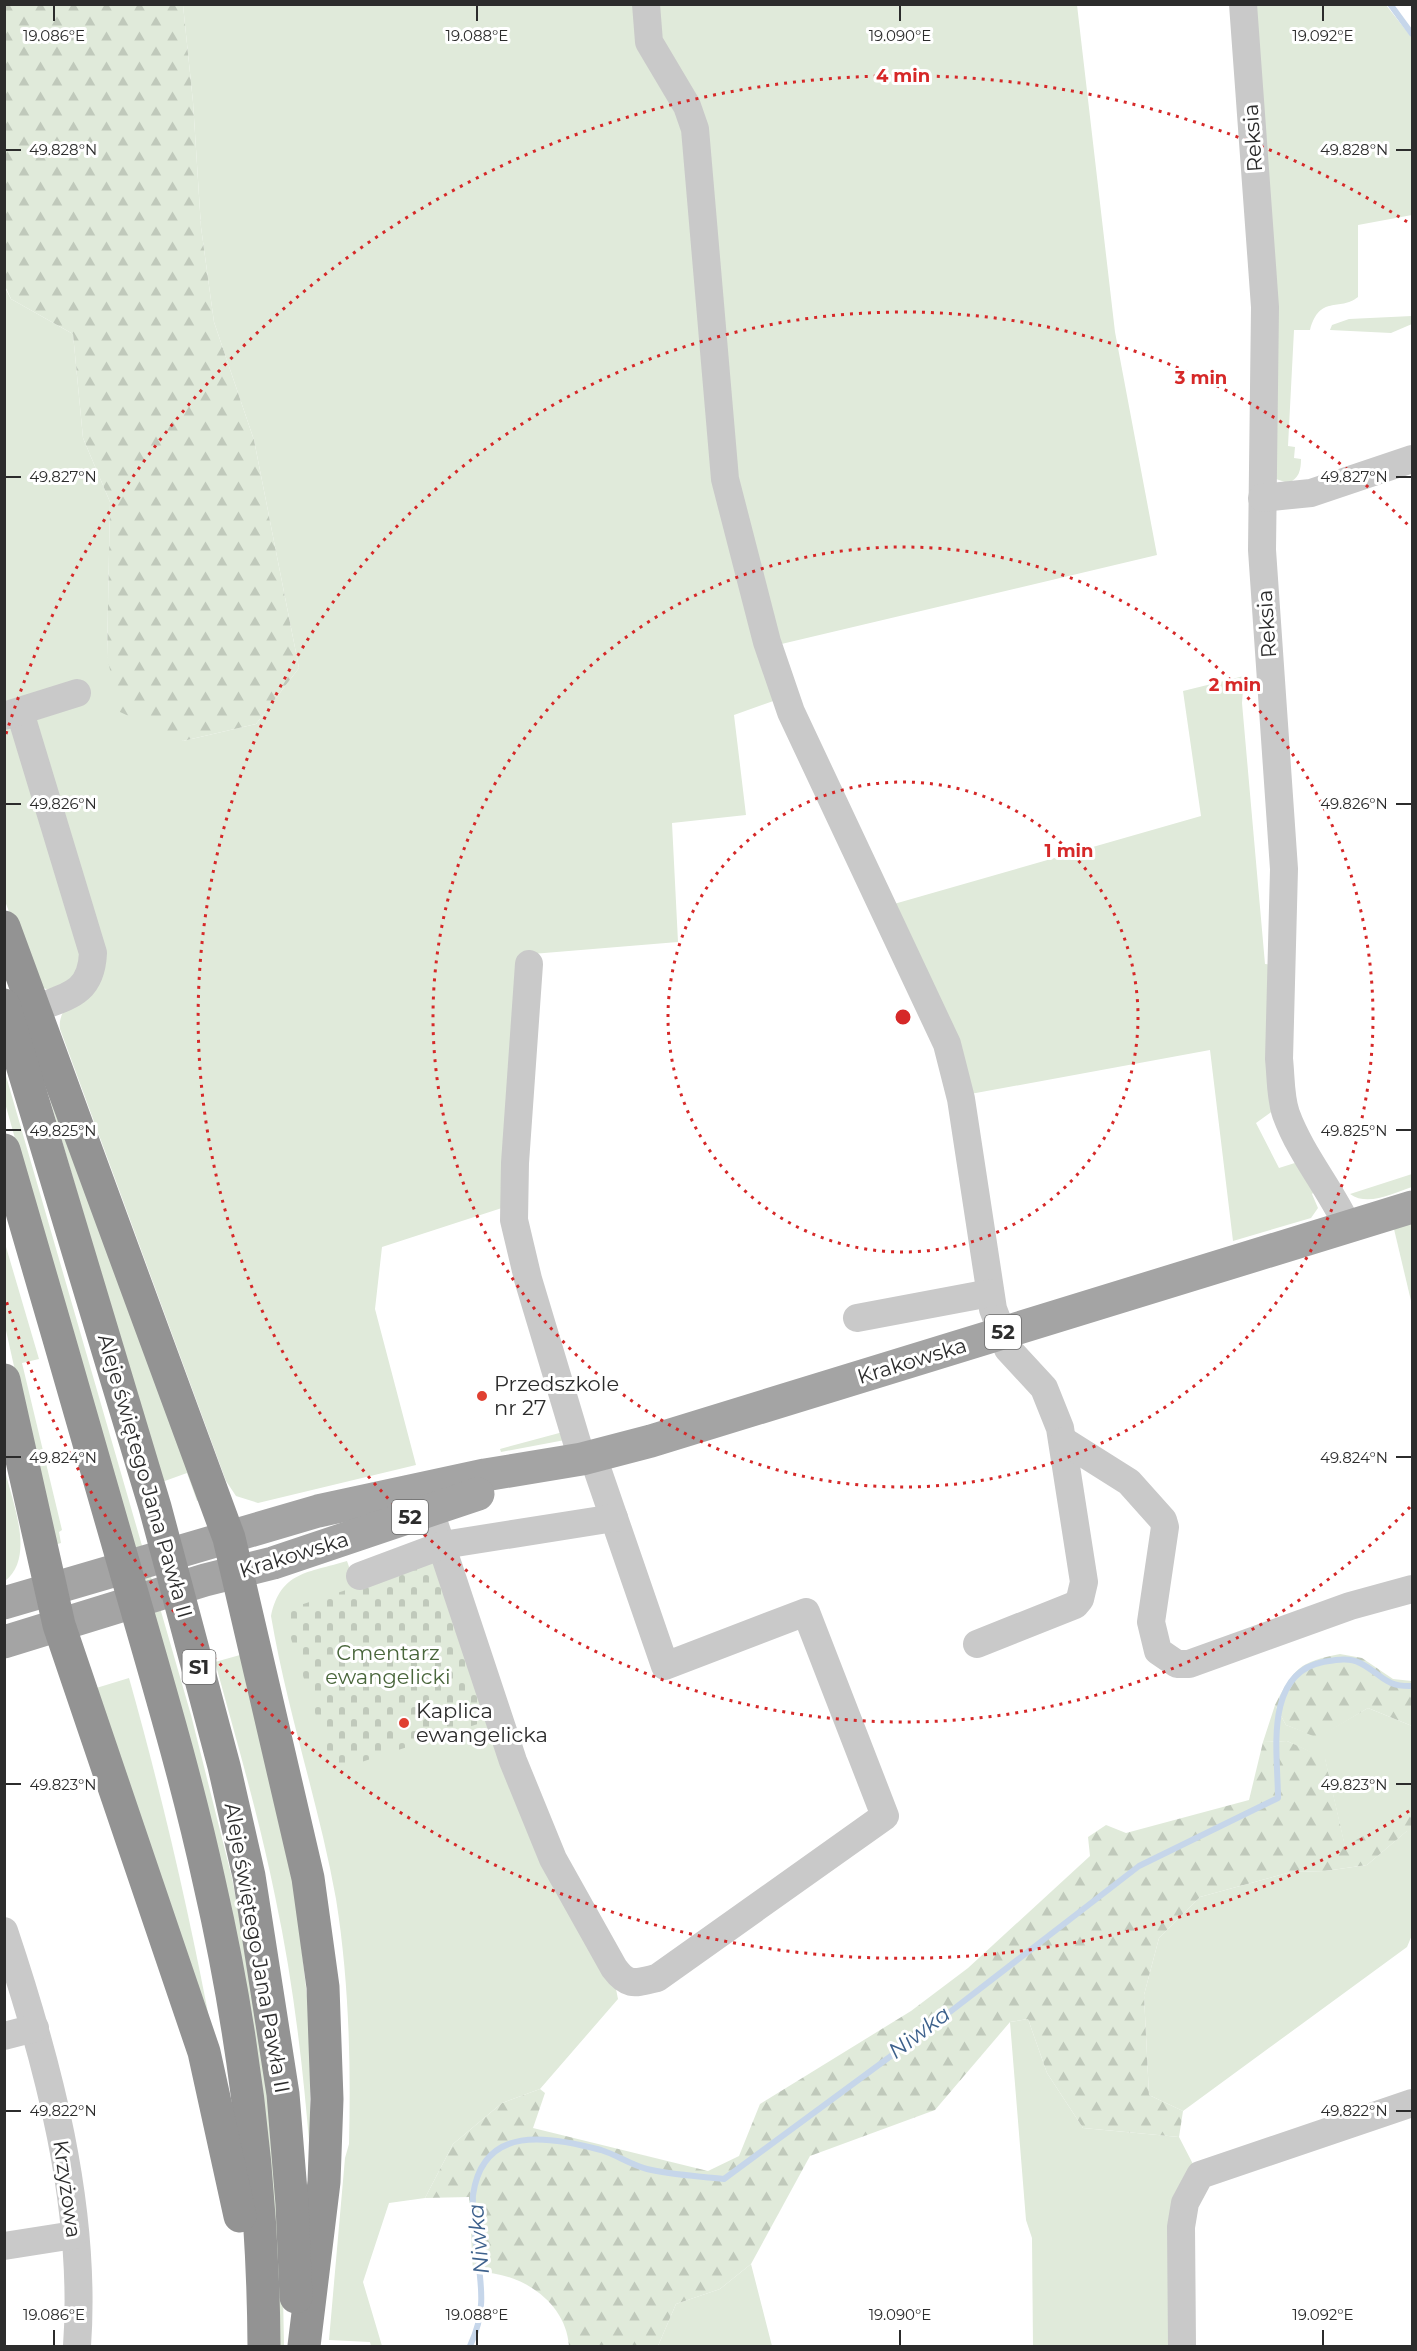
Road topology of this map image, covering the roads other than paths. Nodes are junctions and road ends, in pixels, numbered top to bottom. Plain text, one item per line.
1 (646, 4) edge
2 (1243, 4) edge
3 (1413, 459) edge
4 (1262, 498) junction
5 (77, 693) dead end
6 (12, 714) edge
7 (4, 927) edge
8 (529, 964) dead end
9 (19, 1007) edge
10 (4, 1150) edge
11 (1413, 1207) edge
12 (1348, 1227) junction
13 (990, 1293) junction
14 (857, 1318) dead end
15 (1001, 1333) junction
16 (4, 1380) edge
17 (1064, 1441) junction
18 (587, 1458) junction
19 (430, 1511) junction
20 (614, 1518) junction
21 (229, 1538) junction
22 (443, 1545) junction
23 (238, 1573) junction
24 (360, 1576) dead end
25 (50, 1589) junction
26 (1413, 1589) edge
27 (4, 1604) edge
28 (59, 1625) junction
29 (4, 1642) edge
30 (977, 1644) dead end
31 (4, 1931) edge
32 (35, 2028) junction
33 (4, 2036) edge
34 (1413, 2103) edge
35 (74, 2235) junction
36 (4, 2246) edge
37 (264, 2342) edge
38 (77, 2346) edge
39 (297, 2346) edge
40 (304, 2346) edge
41 (1182, 2346) edge

1 - 13 street
2 - 4 street, Reksia
3 - 4 street
4 - 12 street, Reksia
5 - 6 street
6 - 9 street
7 - 9 highway
8 - 18 street
9 - 21 highway
9 - 39 highway, Aleje świętego Jana Pawła II / S1
10 - 37 highway, Aleje świętego Jana Pawła II / S1
11 - 12 main road, Krakowska / 52
12 - 15 main road, Krakowska / 52
13 - 14 street
13 - 15 street
15 - 17 street
15 - 18 main road, Krakowska / 52
16 - 25 highway
17 - 26 street
17 - 30 street
18 - 19 main road, Krakowska / 52
18 - 20 street
18 - 21 main road, Krakowska / 52
19 - 22 street
19 - 23 main road, Krakowska / 52
20 - 22 street
20 - 22 street
21 - 23 highway
21 - 25 main road, Krakowska / 52
22 - 24 street
23 - 28 main road, Krakowska / 52
23 - 40 highway
25 - 27 main road, Krakowska / 52
25 - 28 highway
28 - 29 main road, Krakowska / 52
28 - 37 highway
31 - 32 street, Krzyżowa
32 - 33 street
32 - 35 street, Krzyżowa
34 - 41 street
35 - 36 street
35 - 38 street, Krzyżowa

